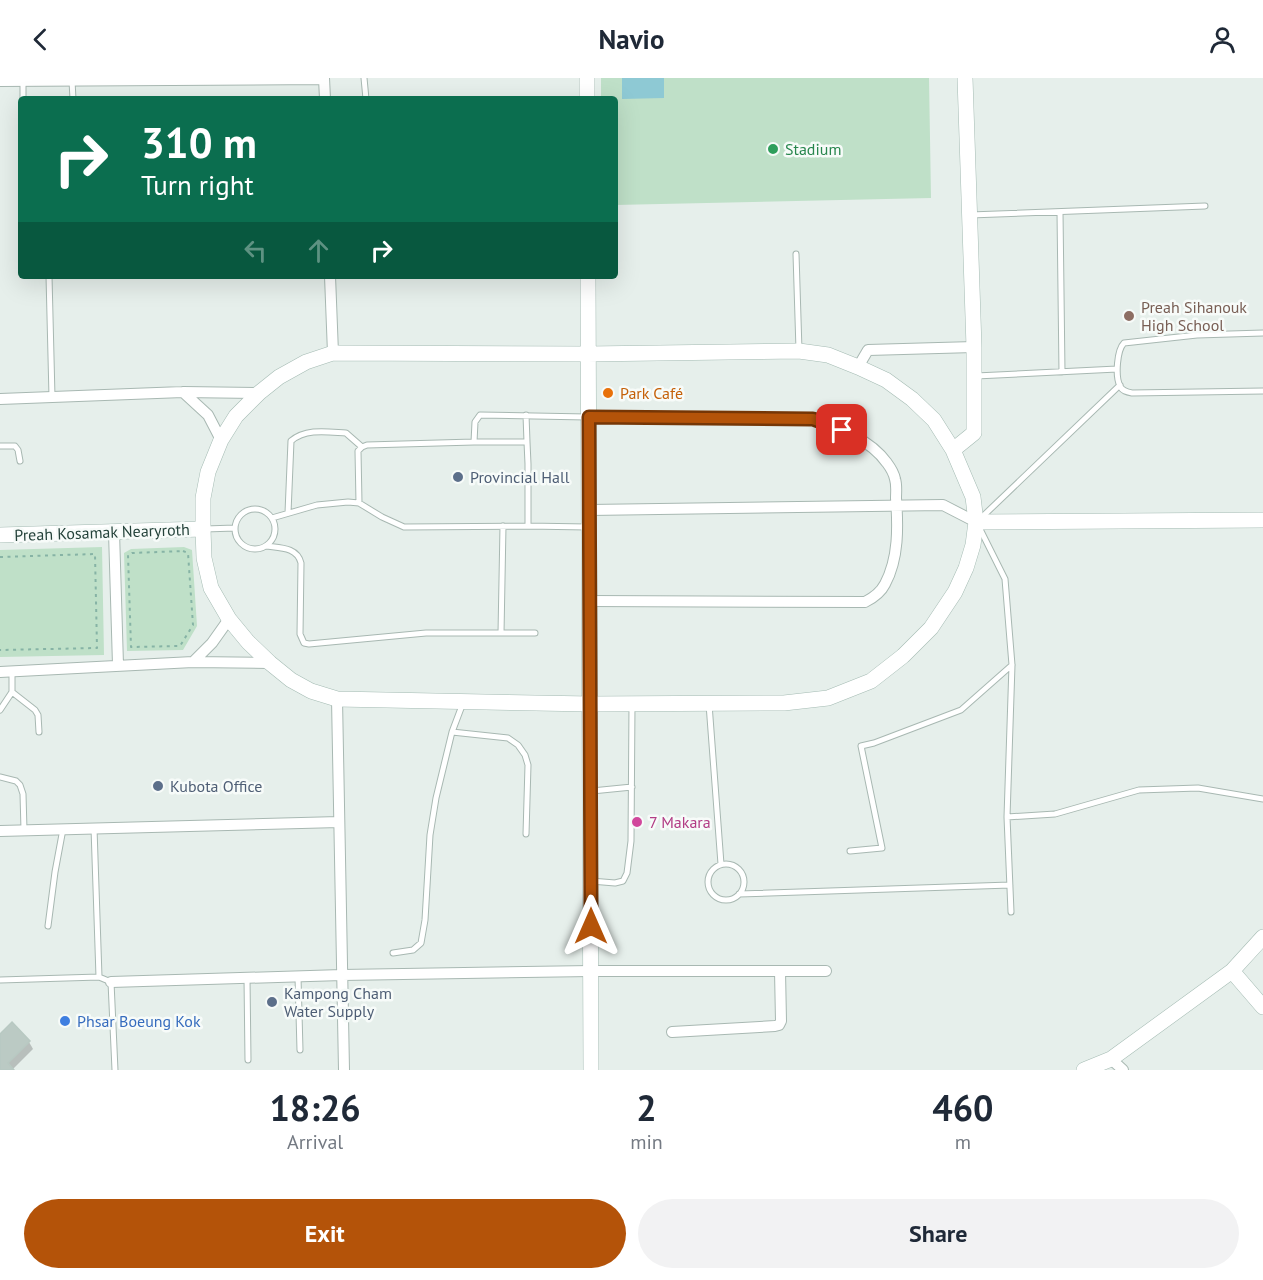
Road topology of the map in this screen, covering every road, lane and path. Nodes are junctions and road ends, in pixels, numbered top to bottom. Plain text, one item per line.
1 (324, 78) edge
2 (364, 78) edge
3 (587, 78) edge
4 (965, 78) edge
5 (196, 79) edge
6 (0, 81) edge
7 (23, 81) junction
8 (72, 81) junction
9 (23, 96) edge
10 (72, 96) edge
11 (325, 96) edge
12 (366, 96) edge
13 (587, 96) edge
14 (1205, 206) dead end
15 (1060, 212) junction
16 (970, 215) junction
17 (796, 254) dead end
18 (49, 279) edge
19 (330, 279) edge
20 (588, 279) edge
21 (1263, 333) edge
22 (974, 347) junction
23 (799, 351) junction
24 (333, 353) junction
25 (588, 354) junction
26 (858, 367) junction
27 (1117, 369) junction
28 (1062, 372) junction
29 (974, 376) junction
30 (1120, 385) junction
31 (1263, 391) edge
32 (183, 392) junction
33 (259, 393) junction
34 (52, 397) junction
35 (0, 399) edge
36 (526, 415) junction
37 (589, 417) junction
38 (221, 440) junction
39 (474, 442) junction
40 (527, 442) junction
41 (0, 446) edge
42 (362, 447) junction
43 (954, 450) junction
44 (20, 462) dead end
45 (359, 503) junction
46 (897, 505) junction
47 (589, 510) junction
48 (288, 513) junction
49 (272, 518) junction
50 (1263, 520) edge
51 (976, 522) junction
52 (503, 526) junction
53 (528, 526) junction
54 (589, 527) junction
55 (235, 528) junction
56 (203, 530) junction
57 (114, 532) junction
58 (0, 535) edge
59 (266, 546) junction
60 (0, 556) edge
61 (589, 601) junction
62 (229, 619) junction
63 (501, 633) junction
64 (535, 633) dead end
65 (180, 646) joint
66 (0, 650) edge
67 (193, 663) junction
68 (270, 663) junction
69 (118, 665) junction
70 (1012, 665) junction
71 (6, 672) edge
72 (12, 692) junction
73 (336, 699) junction
74 (464, 702) junction
75 (632, 703) junction
76 (590, 704) junction
77 (709, 704) junction
78 (0, 710) edge
79 (39, 732) dead end
80 (452, 732) junction
81 (0, 777) edge
82 (632, 787) junction
83 (590, 791) junction
84 (1263, 799) edge
85 (1007, 817) junction
86 (339, 822) junction
87 (94, 828) junction
88 (63, 829) junction
89 (24, 830) junction
90 (0, 831) edge
91 (526, 834) dead end
92 (850, 851) dead end
93 (722, 864) junction
94 (590, 881) junction
95 (1010, 885) junction
96 (739, 894) junction
97 (1011, 912) dead end
98 (48, 926) dead end
99 (1263, 937) edge
100 (393, 953) dead end
101 (591, 971) junction
102 (780, 971) junction
103 (826, 971) dead end
104 (1232, 971) junction
105 (342, 975) junction
106 (99, 977) junction
107 (298, 977) junction
108 (247, 978) junction
109 (0, 980) edge
110 (111, 982) junction
111 (1263, 1007) edge
112 (672, 1032) dead end
113 (300, 1050) dead end
114 (1111, 1059) junction
115 (248, 1060) dead end
116 (115, 1070) edge
117 (344, 1070) edge
118 (591, 1070) edge
119 (1084, 1070) edge
120 (1123, 1070) edge

1 - 5 street
1 - 11 street
2 - 12 lane
3 - 13 street
4 - 16 street
5 - 8 street
6 - 7 street
7 - 8 street
7 - 9 lane
8 - 10 lane
14 - 15 lane
15 - 16 lane
15 - 28 lane
16 - 22 street
17 - 23 lane
18 - 34 lane
19 - 24 street
20 - 25 street
21 - 27 lane
22 - 26 street
22 - 29 street
23 - 25 street
23 - 26 street
24 - 25 street
24 - 33 street
25 - 37 street
26 - 43 street
27 - 28 lane
27 - 30 lane
28 - 29 lane
29 - 43 street
30 - 31 lane
30 - 51 lane
32 - 33 street
32 - 34 street
32 - 38 street
33 - 38 street
34 - 35 street
36 - 37 lane
36 - 39 lane
36 - 40 lane
37 - 46 street
37 - 47 street
38 - 56 street
39 - 40 lane
39 - 42 lane
40 - 53 lane
41 - 44 lane
42 - 45 lane
42 - 48 lane
43 - 51 street
45 - 48 lane
45 - 52 lane
46 - 47 street
46 - 51 street
46 - 61 street
47 - 54 street
48 - 49 lane
49 - 55 lane
49 - 59 lane
50 - 51 street
51 - 70 lane
51 - 77 street
52 - 53 lane
52 - 63 lane
53 - 54 lane
54 - 61 street
55 - 56 lane
55 - 59 lane
56 - 57 street, Preah Kosamak Nearyroth
56 - 62 street
57 - 58 street, Preah Kosamak Nearyroth
57 - 69 street
59 - 63 lane
60 - 66 path
61 - 76 street
62 - 67 street
62 - 68 street
63 - 64 lane
65 - 65 path
67 - 68 street
67 - 69 street
68 - 73 street
69 - 71 street
70 - 85 lane
70 - 92 lane
71 - 72 lane
72 - 78 lane
72 - 79 lane
73 - 74 street
73 - 86 street
74 - 76 street
74 - 80 lane
75 - 76 street
75 - 77 street
75 - 82 lane
76 - 83 street
77 - 93 lane
80 - 91 lane
80 - 100 lane
81 - 89 lane
82 - 83 lane
82 - 94 lane
83 - 94 street
84 - 85 lane
85 - 95 lane
86 - 87 street
86 - 105 street
87 - 88 street
87 - 106 lane
88 - 89 street
88 - 98 lane
89 - 90 street
93 - 96 lane
93 - 96 lane
94 - 101 street
95 - 96 lane
95 - 97 lane
99 - 104 street
101 - 102 street
101 - 105 street
101 - 118 street
102 - 103 street
102 - 112 street
104 - 111 street
104 - 114 street
105 - 107 street
105 - 117 street
106 - 109 lane
106 - 110 lane
107 - 108 street
107 - 113 lane
108 - 110 street
108 - 115 lane
110 - 116 lane
114 - 119 street
114 - 120 street

